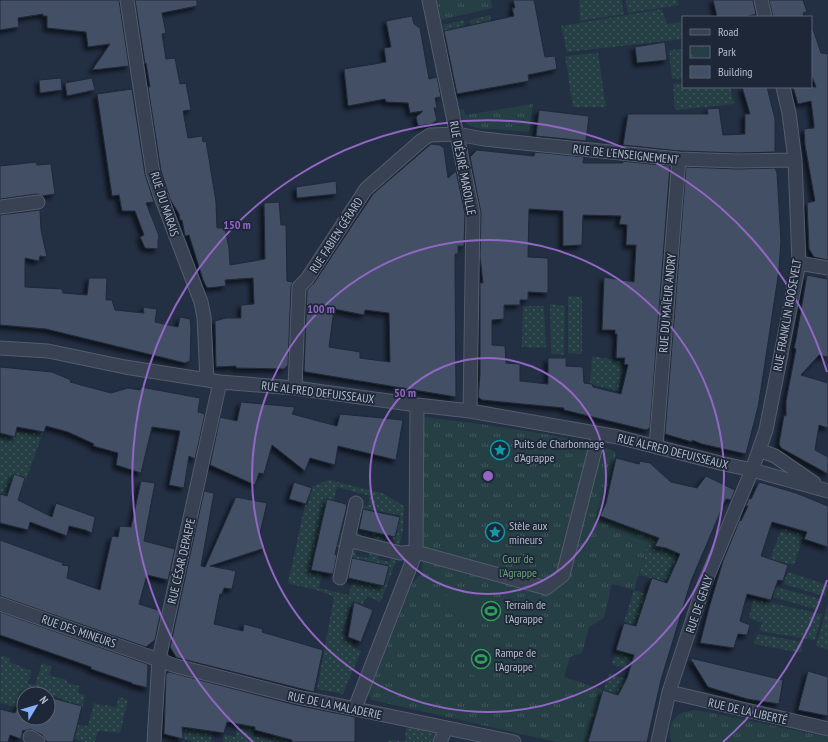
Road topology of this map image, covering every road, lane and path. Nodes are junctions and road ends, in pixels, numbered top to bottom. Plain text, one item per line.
1 (127, 0) edge
2 (429, 0) edge
3 (761, 0) edge
4 (764, 16) edge
5 (783, 88) edge
6 (457, 134) junction
7 (678, 159) junction
8 (795, 160) junction
9 (38, 202) dead end
10 (0, 207) edge
11 (799, 263) junction
12 (828, 268) edge
13 (0, 348) edge
14 (207, 380) junction
15 (220, 382) junction
16 (295, 388) junction
17 (417, 405) junction
18 (470, 411) junction
19 (599, 434) junction
20 (656, 447) junction
21 (759, 450) junction
22 (752, 470) junction
23 (825, 490) edge
24 (356, 503) dead end
25 (348, 540) junction
26 (416, 552) junction
27 (340, 578) dead end
28 (0, 604) edge
29 (159, 659) junction
30 (669, 692) junction
31 (355, 708) junction
32 (446, 728) junction
33 (828, 729) edge
34 (154, 742) edge
35 (440, 742) edge
36 (514, 742) edge
37 (658, 742) edge

1 - 14 street, RUE DU MARAIS
2 - 6 street, RUE DÉSIRÉ MAROILLE
3 - 4 street
5 - 8 street, RUE FRANKLIN ROOSEVELT
6 - 7 street, RUE DE L'ENSEIGNEMENT
6 - 16 street, RUE FABIEN GÉRARD
6 - 18 street, RUE DÉSIRÉ MAROILLE
7 - 8 street, RUE DE L'ENSEIGNEMENT
7 - 20 street, RUE DU MAÏEUR ANDRY
8 - 11 street, RUE FRANKLIN ROOSEVELT
9 - 10 street
11 - 12 street
11 - 21 street, RUE FRANKLIN ROOSEVELT
13 - 14 street, RUE ALFRED DEFUISSEAUX
14 - 15 street, RUE ALFRED DEFUISSEAUX
15 - 16 street, RUE ALFRED DEFUISSEAUX
15 - 29 street, RUE CÉSAR DEPAEPE
16 - 17 street, RUE ALFRED DEFUISSEAUX
17 - 18 street, RUE ALFRED DEFUISSEAUX
17 - 26 street
18 - 19 street, RUE ALFRED DEFUISSEAUX
19 - 20 street, RUE ALFRED DEFUISSEAUX
19 - 26 street
20 - 22 street, RUE ALFRED DEFUISSEAUX
21 - 22 street, RUE FRANKLIN ROOSEVELT
21 - 23 street
22 - 23 street, RUE ALFRED DEFUISSEAUX
22 - 30 street, RUE DE GENLY
24 - 25 street
25 - 26 street
25 - 27 street
26 - 31 street
28 - 29 street, RUE DES MINEURS
29 - 31 street, RUE DE LA MALADERIE
29 - 34 street, RUE CÉSAR DEPAEPE
30 - 33 street, RUE DE LA LIBERTÉ
30 - 37 street, RUE DE GENLY
31 - 32 street, RUE DE LA MALADERIE
32 - 35 street
32 - 36 street, RUE DE LA MALADERIE

